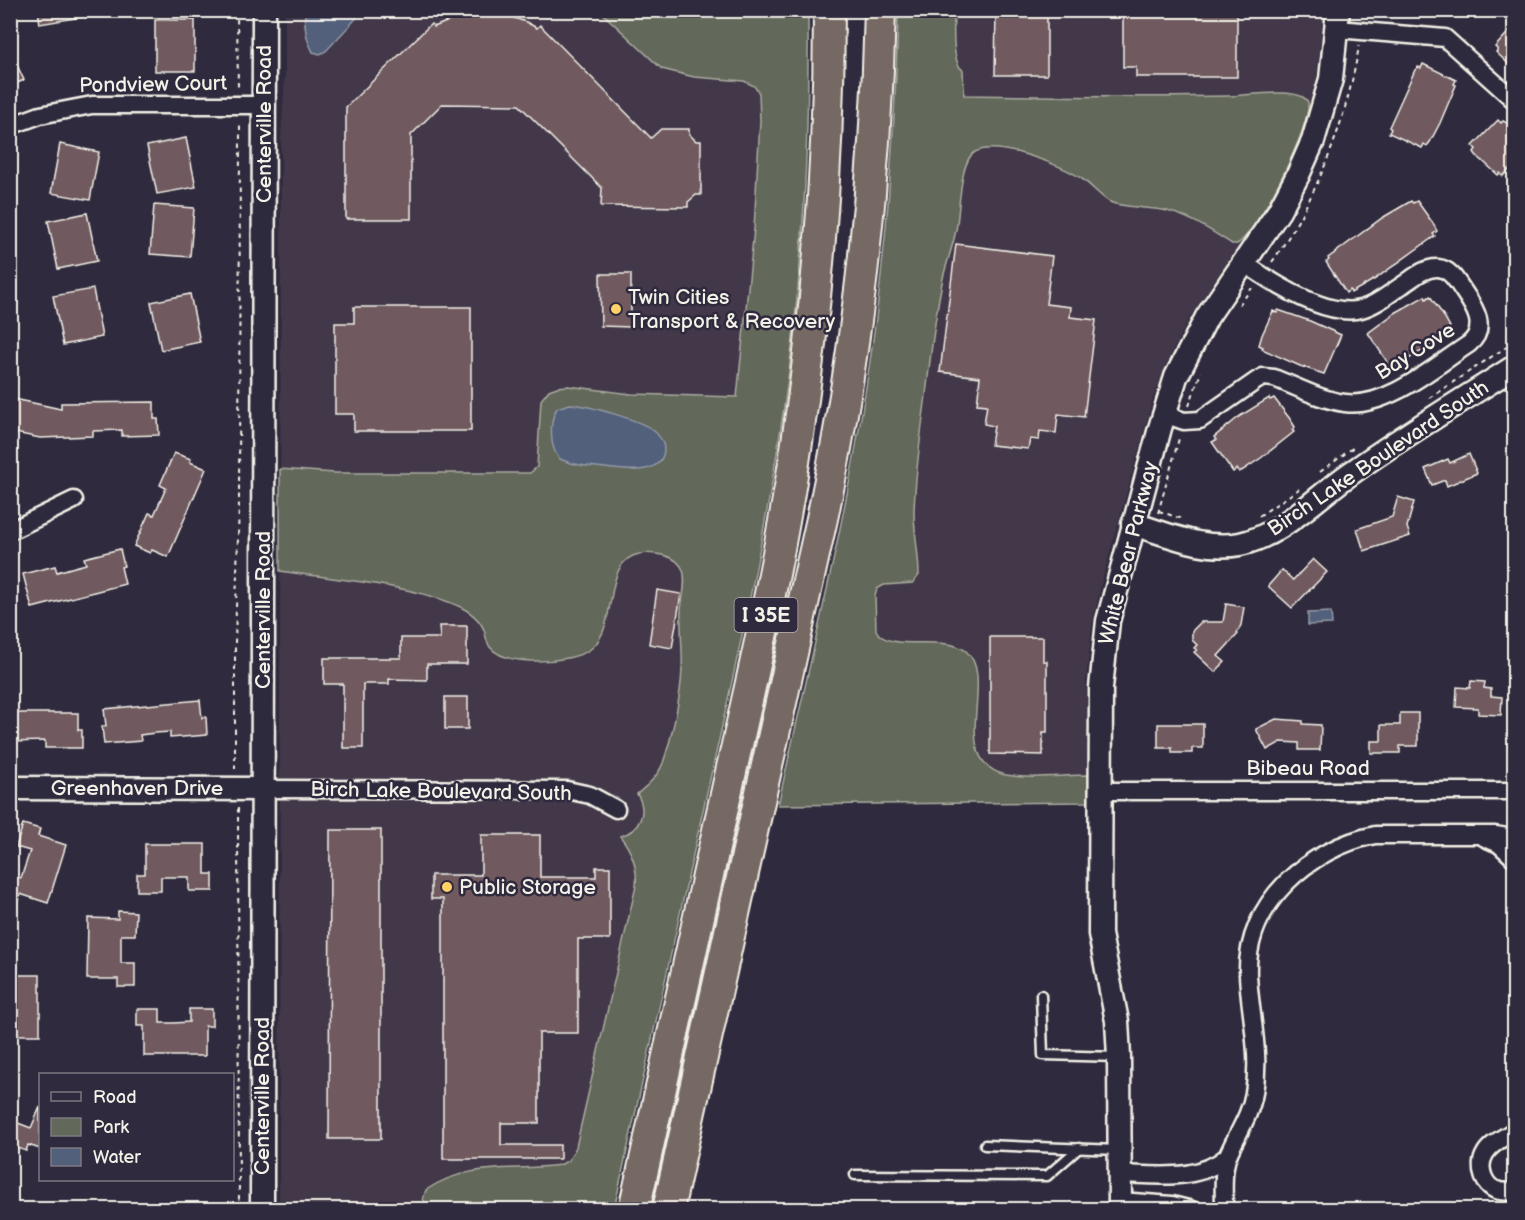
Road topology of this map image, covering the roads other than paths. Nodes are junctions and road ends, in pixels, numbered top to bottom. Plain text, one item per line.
1 (264, 10) edge
2 (824, 10) edge
3 (830, 10) edge
4 (881, 10) edge
5 (1338, 20) edge
6 (829, 65) junction
7 (1515, 100) edge
8 (264, 105) junction
9 (10, 126) edge
10 (1244, 263) junction
11 (1515, 367) edge
12 (1164, 414) junction
13 (74, 500) dead end
14 (1133, 524) junction
15 (10, 531) edge
16 (10, 788) edge
17 (263, 789) junction
18 (1101, 791) junction
19 (1515, 791) edge
20 (616, 809) dead end
21 (1472, 836) junction
22 (1515, 838) edge
23 (1515, 858) edge
24 (1041, 995) dead end
25 (1119, 1057) junction
26 (1515, 1131) edge
27 (985, 1145) dead end
28 (1079, 1148) junction
29 (1119, 1150) junction
30 (1228, 1156) junction
31 (1120, 1174) junction
32 (855, 1175) dead end
33 (1515, 1191) edge
34 (1120, 1205) edge
35 (262, 1209) edge
36 (634, 1209) edge
37 (668, 1209) edge
38 (1192, 1209) edge
39 (1224, 1209) edge

1 - 8 street, Centerville Road
2 - 6 highway
3 - 6 highway, I 35E
4 - 37 highway, I 35E
5 - 7 street
5 - 10 street, White Bear Parkway
6 - 36 highway, I 35E
8 - 9 street, Pondview Court
8 - 17 street, Centerville Road
10 - 12 street, White Bear Parkway
10 - 12 street, Bay Cove
11 - 14 street, Birch Lake Boulevard South
12 - 14 street, White Bear Parkway
13 - 15 street
14 - 18 street, White Bear Parkway
16 - 17 street, Greenhaven Drive
17 - 20 street, Birch Lake Boulevard South
17 - 35 street, Centerville Road
18 - 19 street, Bibeau Road
18 - 25 street, White Bear Parkway
21 - 22 street
21 - 23 street
21 - 30 street
24 - 25 lane
25 - 29 street, White Bear Parkway
26 - 33 street
27 - 28 lane
28 - 29 lane
28 - 32 lane
29 - 31 street, White Bear Parkway
30 - 31 street
30 - 39 street
31 - 34 street, White Bear Parkway
34 - 38 street

